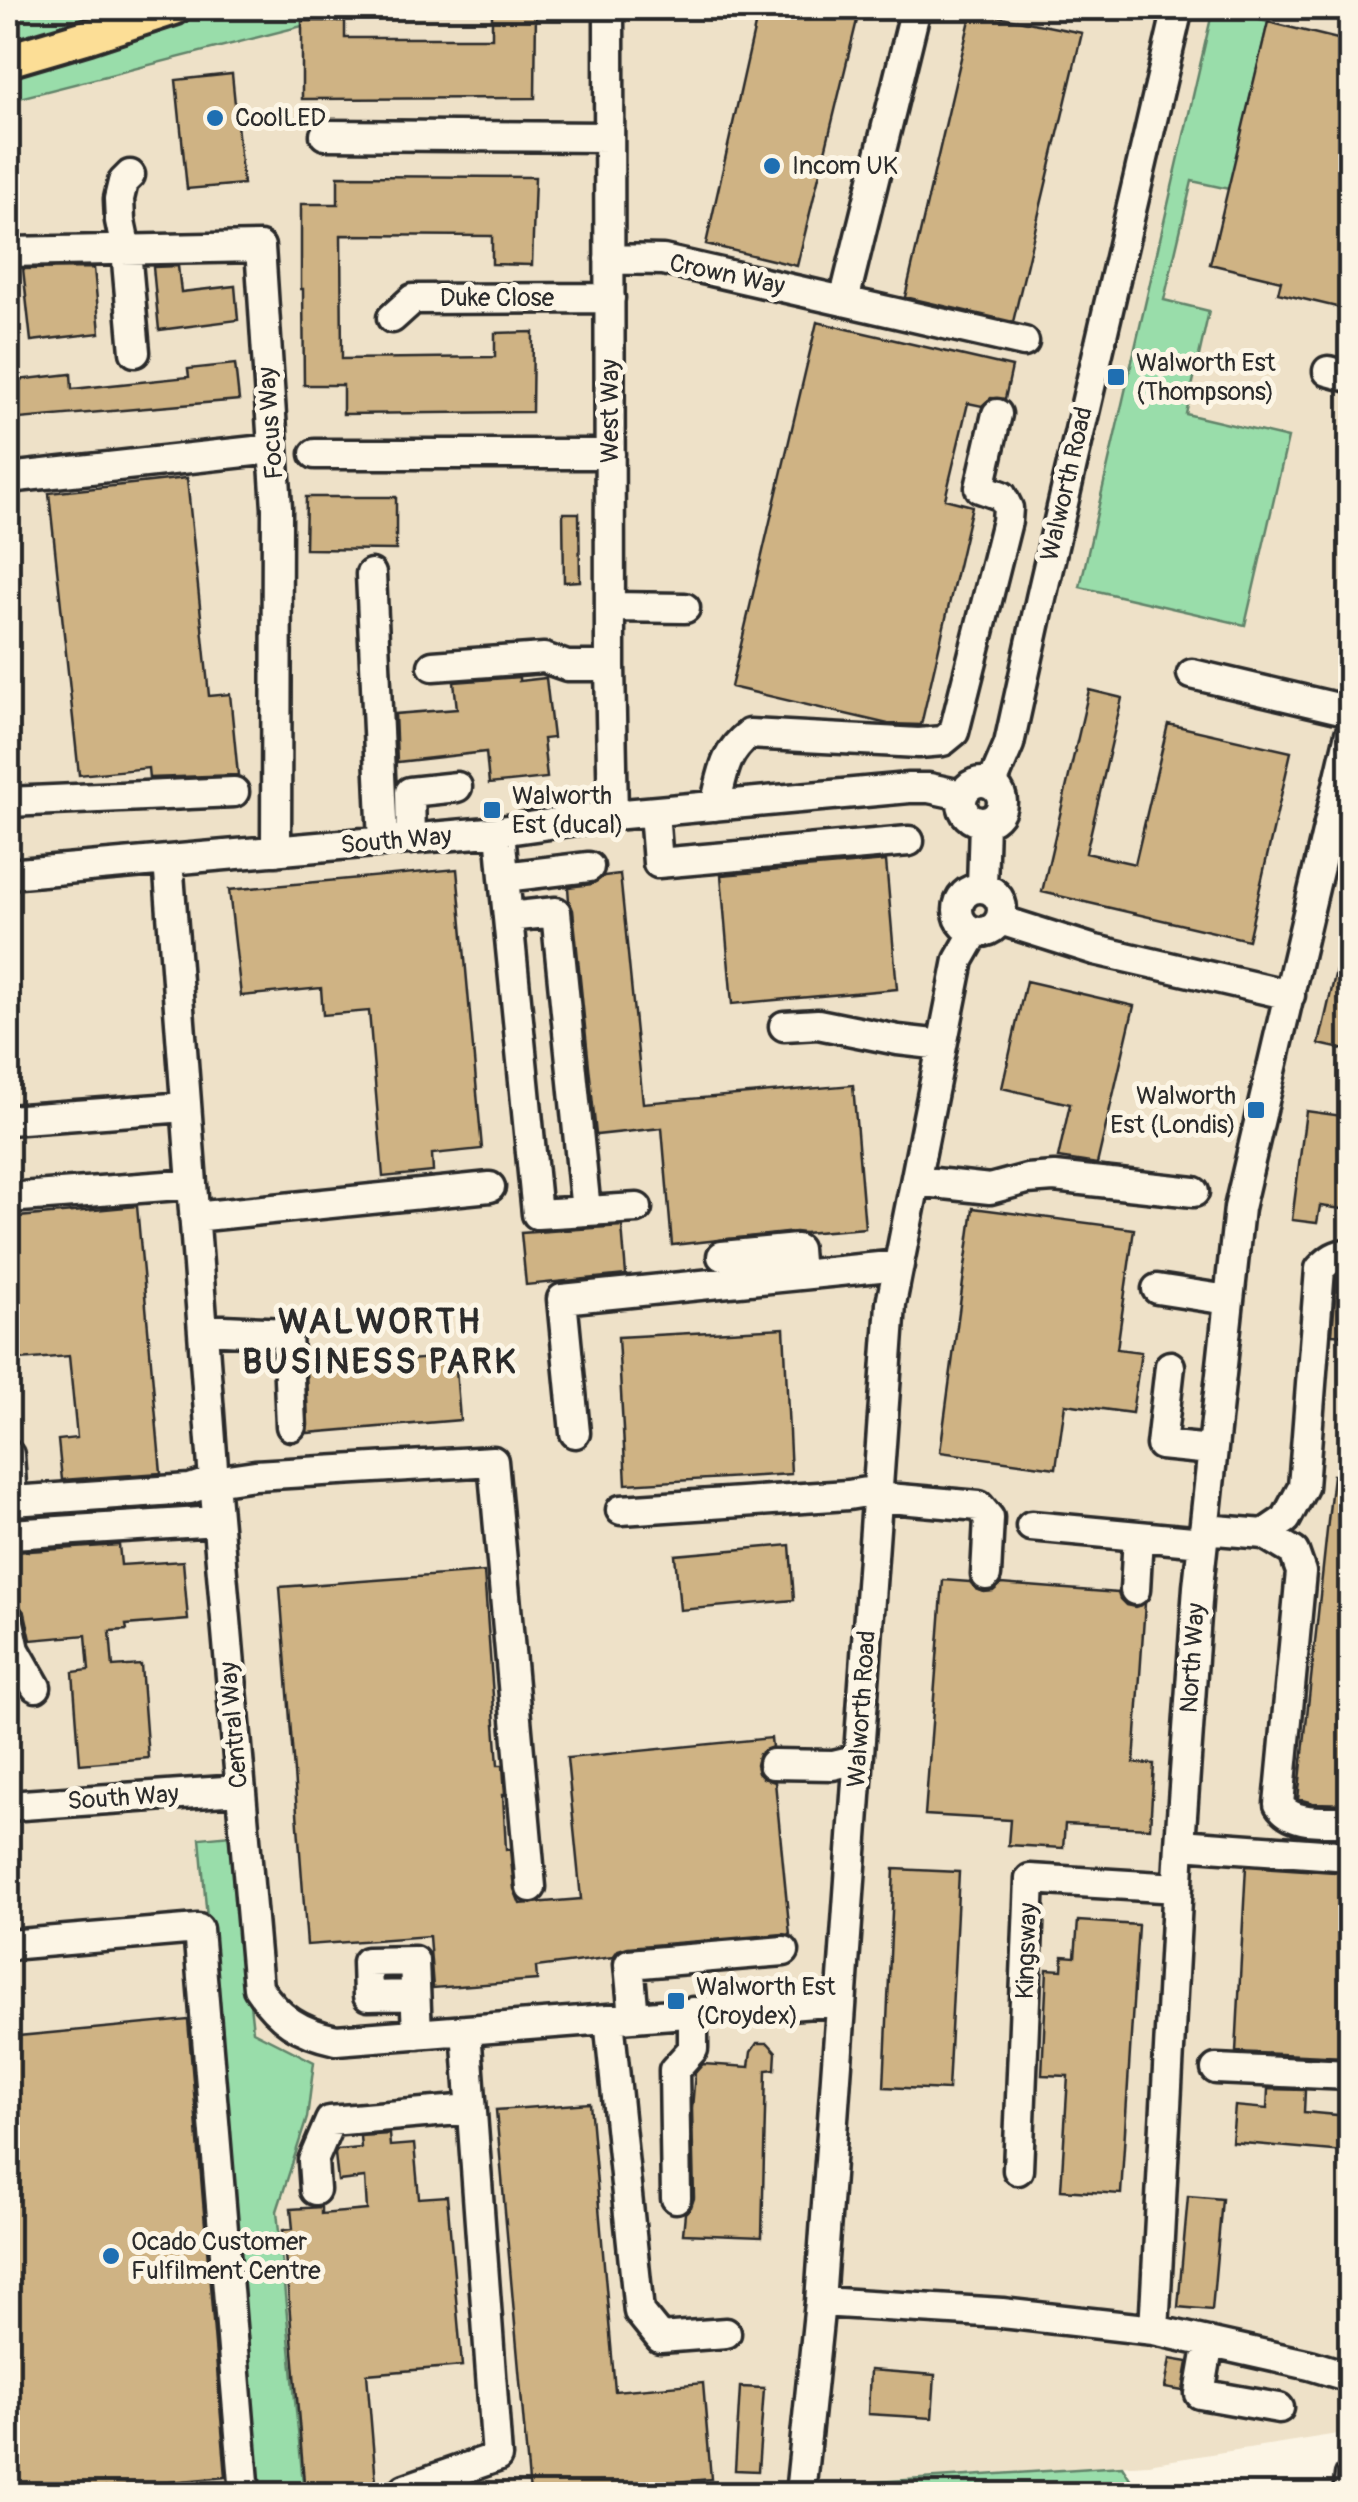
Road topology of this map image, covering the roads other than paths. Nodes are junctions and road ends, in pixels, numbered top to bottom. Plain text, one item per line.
1 (174, 8) edge
2 (609, 8) edge
3 (916, 8) edge
4 (1178, 8) edge
5 (8, 60) edge
6 (326, 135) dead end
7 (609, 137) junction
8 (130, 175) dead end
9 (126, 250) junction
10 (8, 252) edge
11 (609, 259) junction
12 (610, 298) junction
13 (844, 301) junction
14 (392, 318) dead end
15 (1024, 342) dead end
16 (134, 352) dead end
17 (997, 414) dead end
18 (273, 450) junction
19 (315, 454) dead end
20 (610, 454) junction
21 (8, 478) edge
22 (371, 574) dead end
23 (610, 607) junction
24 (685, 608) dead end
25 (433, 666) dead end
26 (610, 666) junction
27 (1192, 674) dead end
28 (1350, 710) edge
29 (1350, 734) edge
30 (992, 784) junction
31 (457, 787) dead end
32 (234, 792) dead end
33 (962, 795) junction
34 (8, 802) edge
35 (715, 806) junction
36 (613, 815) junction
37 (984, 822) junction
38 (655, 825) dead end
39 (500, 831) junction
40 (412, 839) junction
41 (909, 841) dead end
42 (382, 842) junction
43 (1338, 846) edge
44 (276, 852) junction
45 (170, 861) junction
46 (589, 868) dead end
47 (8, 874) edge
48 (504, 877) junction
49 (508, 916) junction
50 (987, 926) junction
51 (1290, 994) junction
52 (784, 1026) dead end
53 (942, 1044) junction
54 (186, 1106) junction
55 (8, 1120) edge
56 (916, 1182) junction
57 (192, 1184) junction
58 (490, 1187) dead end
59 (1194, 1192) dead end
60 (8, 1198) edge
61 (638, 1208) dead end
62 (586, 1210) junction
63 (194, 1217) junction
64 (1350, 1254) edge
65 (722, 1256) dead end
66 (899, 1266) junction
67 (799, 1276) junction
68 (1157, 1289) dead end
69 (1228, 1300) junction
70 (202, 1329) junction
71 (1170, 1366) dead end
72 (291, 1426) dead end
73 (576, 1433) dead end
74 (1212, 1450) junction
75 (9, 1455) edge
76 (214, 1481) junction
77 (877, 1494) junction
78 (620, 1510) dead end
79 (217, 1521) junction
80 (1031, 1526) dead end
81 (1264, 1534) junction
82 (8, 1536) edge
83 (1138, 1536) junction
84 (1203, 1536) junction
85 (986, 1575) dead end
86 (1135, 1590) dead end
87 (8, 1618) edge
88 (36, 1688) dead end
89 (858, 1759) junction
90 (773, 1764) dead end
91 (239, 1790) junction
92 (8, 1806) edge
93 (1350, 1821) edge
94 (1180, 1844) junction
95 (1350, 1856) edge
96 (531, 1887) dead end
97 (1178, 1888) junction
98 (8, 1946) edge
99 (784, 1950) dead end
100 (414, 1995) dead end
101 (841, 2001) junction
102 (693, 2012) junction
103 (622, 2018) junction
104 (466, 2030) junction
105 (417, 2034) junction
106 (1168, 2066) junction
107 (1350, 2075) edge
108 (471, 2109) junction
109 (1018, 2170) dead end
110 (315, 2190) dead end
111 (676, 2198) dead end
112 (820, 2302) junction
113 (1154, 2330) junction
114 (726, 2333) dead end
115 (1209, 2342) junction
116 (1350, 2377) edge
117 (1279, 2408) dead end
118 (1350, 2476) edge
119 (405, 2489) dead end
120 (245, 2494) edge
121 (800, 2494) edge
122 (1348, 2494) edge

1 - 5 main road
2 - 7 street, West Way
3 - 13 street
4 - 30 street, Walworth Road
6 - 7 street
7 - 11 street, West Way
8 - 9 street
9 - 10 street, Focus Way
9 - 16 street
9 - 18 street, Focus Way
11 - 12 street, West Way
11 - 13 street, Crown Way
12 - 14 street, Duke Close
12 - 20 street, West Way
13 - 15 street, Crown Way
17 - 35 street
18 - 21 street
18 - 44 street, Focus Way
19 - 20 street
20 - 23 street, West Way
22 - 42 street
23 - 24 street
23 - 26 street, West Way
25 - 26 street
26 - 36 street, West Way
27 - 28 street
29 - 43 street, North Way
30 - 33 street
30 - 37 street, Walworth Road
31 - 40 street
32 - 34 street
33 - 35 street, South Way
33 - 37 street
35 - 36 street, South Way
36 - 39 street, South Way
37 - 50 street, Walworth Road
38 - 41 street
39 - 40 street, South Way
39 - 48 street
40 - 42 street, South Way
42 - 44 street, South Way
43 - 51 street, North Way
44 - 45 street, South Way
45 - 47 street, South Way
45 - 54 street, Central Way
46 - 48 street
48 - 49 street
49 - 62 street
49 - 62 street
50 - 51 street
50 - 53 street, Walworth Road
51 - 69 street, North Way
52 - 53 street
53 - 56 street, Walworth Road
54 - 55 street
54 - 57 street, Central Way
56 - 59 street
56 - 66 street, Walworth Road
57 - 60 street
57 - 63 street, Central Way
58 - 63 street
61 - 62 street
63 - 70 street, Central Way
64 - 81 street
65 - 67 street
66 - 67 street
66 - 77 street, Walworth Road
67 - 73 street
68 - 69 street
69 - 74 street, North Way
70 - 72 street
70 - 76 street, Central Way
71 - 74 street
74 - 84 street, North Way
75 - 76 street
76 - 79 street, Central Way
76 - 96 street
77 - 78 street
77 - 85 street
77 - 89 street, Walworth Road
79 - 82 street
79 - 91 street, Central Way
80 - 83 street
81 - 84 street
81 - 93 street
83 - 84 street
83 - 86 street
84 - 94 street, North Way
87 - 88 street
89 - 90 street
89 - 101 street, Walworth Road
91 - 92 street, South Way
91 - 105 street, Central Way
94 - 95 street
94 - 97 street, North Way
97 - 106 street, North Way
97 - 109 street, Kingsway
98 - 120 street
99 - 103 street
100 - 105 street
101 - 102 street, Central Way
101 - 112 street, Walworth Road
102 - 103 street, Central Way
102 - 111 street
103 - 104 street, Central Way
103 - 114 street
104 - 105 street, Central Way
104 - 108 street
106 - 107 street
106 - 113 street, North Way
108 - 110 street
108 - 119 street
112 - 113 street
112 - 121 street, Walworth Road
113 - 115 street
115 - 116 street
115 - 117 street
118 - 122 street

